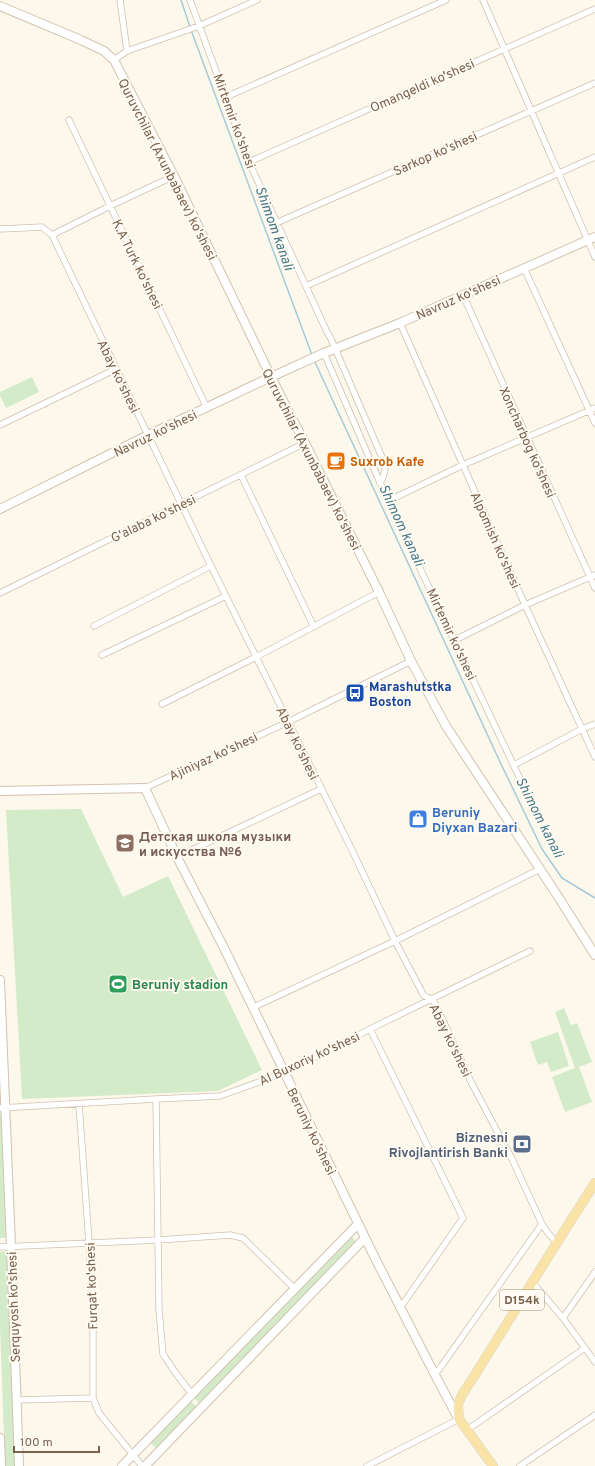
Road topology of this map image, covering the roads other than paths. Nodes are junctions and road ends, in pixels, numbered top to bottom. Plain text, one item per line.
1 (120, 0) edge
2 (190, 0) edge
3 (257, 0) edge
4 (446, 0) edge
5 (483, 0) edge
6 (0, 6) edge
7 (595, 9) edge
8 (199, 26) junction
9 (504, 48) junction
10 (127, 51) junction
11 (114, 60) junction
12 (595, 83) edge
13 (226, 97) junction
14 (531, 111) junction
15 (69, 120) dead end
16 (595, 157) edge
17 (249, 162) junction
18 (558, 173) junction
19 (174, 176) junction
20 (110, 206) junction
21 (276, 223) junction
22 (0, 229) edge
23 (52, 235) junction
24 (591, 239) edge
25 (595, 257) edge
26 (524, 268) junction
27 (306, 286) junction
28 (463, 294) junction
29 (400, 323) junction
30 (335, 349) junction
31 (322, 354) junction
32 (116, 369) junction
33 (271, 377) junction
34 (207, 408) junction
35 (592, 410) edge
36 (595, 423) edge
37 (0, 425) edge
38 (148, 435) junction
39 (526, 438) junction
40 (305, 443) junction
41 (463, 465) junction
42 (241, 475) junction
43 (380, 483) junction
44 (388, 501) junction
45 (181, 505) junction
46 (0, 509) edge
47 (211, 566) junction
48 (593, 576) edge
49 (595, 588) edge
50 (379, 592) junction
51 (0, 593) edge
52 (226, 596) junction
53 (525, 605) junction
54 (94, 626) dead end
55 (314, 627) junction
56 (454, 640) junction
57 (102, 655) dead end
58 (256, 657) junction
59 (411, 661) junction
60 (162, 704) dead end
61 (288, 722) junction
62 (595, 724) edge
63 (582, 729) junction
64 (595, 757) edge
65 (514, 765) junction
66 (145, 788) junction
67 (321, 789) junction
68 (0, 791) edge
69 (532, 804) dead end
70 (177, 857) junction
71 (540, 869) junction
72 (395, 941) junction
73 (530, 951) dead end
74 (595, 955) edge
75 (0, 980) edge
76 (432, 999) junction
77 (252, 1008) junction
78 (370, 1029) junction
79 (284, 1073) junction
80 (156, 1099) junction
81 (79, 1104) junction
82 (3, 1108) edge
83 (595, 1183) edge
84 (358, 1224) junction
85 (542, 1224) junction
86 (365, 1238) junction
87 (158, 1240) junction
88 (556, 1242) junction
89 (89, 1243) junction
90 (12, 1246) junction
91 (0, 1247) edge
92 (595, 1272) edge
93 (533, 1283) junction
94 (295, 1289) junction
95 (400, 1308) junction
96 (563, 1318) junction
97 (585, 1348) junction
98 (595, 1362) edge
99 (435, 1375) junction
100 (192, 1394) junction
101 (93, 1398) junction
102 (16, 1400) junction
103 (595, 1415) edge
104 (459, 1419) junction
105 (467, 1430) junction
106 (0, 1438) edge
107 (134, 1454) junction
108 (490, 1465) edge
109 (1, 1466) edge
110 (19, 1466) edge
111 (122, 1466) edge
112 (144, 1466) edge
113 (367, 1466) edge
114 (520, 1466) edge

1 - 10 street
2 - 8 street, Mirtemir ko'shesi
3 - 8 street
4 - 13 street
5 - 9 street
6 - 11 street, Quruvchilar (Axunbabaev) ko'shesi
7 - 9 street, Omangeldi ko'shesi
8 - 10 street
8 - 13 street, Mirtemir ko'shesi
9 - 14 street
9 - 17 street, Omangeldi ko'shesi
10 - 11 street
11 - 19 street, Quruvchilar (Axunbabaev) ko'shesi
12 - 14 street, Sarkop ko'shesi
13 - 17 street, Mirtemir ko'shesi
14 - 18 street
14 - 21 street, Sarkop ko'shesi
15 - 20 street, K.A Turk ko'shesi
16 - 18 street
17 - 21 street, Mirtemir ko'shesi
18 - 24 street
18 - 27 street
19 - 20 street
19 - 33 street, Quruvchilar (Axunbabaev) ko'shesi
20 - 23 street
20 - 34 street, K.A Turk ko'shesi
21 - 27 street, Mirtemir ko'shesi
22 - 23 street
23 - 32 street, Abay ko'shesi
24 - 25 street
24 - 26 street, Navruz ko'shesi
26 - 28 street, Navruz ko'shesi
26 - 35 street
27 - 30 street, Mirtemir ko'shesi
28 - 29 street, Navruz ko'shesi
28 - 39 street, Xoncharbog ko'shesi
29 - 30 street, Navruz ko'shesi
29 - 41 street, Alpomish ko'shesi
30 - 31 street, Navruz ko'shesi
30 - 43 street, Mirtemir ko'shesi
31 - 33 street, Navruz ko'shesi
31 - 43 street, Mirtemir ko'shesi
32 - 37 street
32 - 38 street, Abay ko'shesi
33 - 34 street, Navruz ko'shesi
33 - 40 street, Quruvchilar (Axunbabaev) ko'shesi
34 - 38 street, Navruz ko'shesi
35 - 36 street
35 - 39 street
38 - 45 street, Abay ko'shesi
38 - 46 street, Navruz ko'shesi
39 - 41 street
39 - 48 street, Xoncharbog ko'shesi
40 - 42 street, G'alaba ko'shesi
40 - 50 street, Quruvchilar (Axunbabaev) ko'shesi
41 - 44 street
41 - 53 street, Alpomish ko'shesi
42 - 45 street, G'alaba ko'shesi
42 - 55 street
43 - 44 street, Mirtemir ko'shesi
44 - 56 street, Mirtemir ko'shesi
45 - 47 street, Abay ko'shesi
45 - 51 street, G'alaba ko'shesi
47 - 52 street, Abay ko'shesi
47 - 54 street
48 - 49 street, Xoncharbog ko'shesi
48 - 53 street
50 - 55 street
50 - 59 street, Quruvchilar (Axunbabaev) ko'shesi
52 - 57 street
52 - 58 street, Abay ko'shesi
53 - 56 street
53 - 63 street, Alpomish ko'shesi
55 - 58 street
56 - 65 street, Mirtemir ko'shesi
58 - 60 street
58 - 61 street, Abay ko'shesi
59 - 61 street, Ajiniyaz ko'shesi
59 - 71 street, Quruvchilar (Axunbabaev) ko'shesi
61 - 66 street, Ajiniyaz ko'shesi
61 - 67 street, Abay ko'shesi
62 - 63 street
63 - 64 street, Alpomish ko'shesi
63 - 65 street
65 - 69 street, Mirtemir ko'shesi
66 - 68 street, Ajiniyaz ko'shesi
66 - 70 street, Beruniy ko'shesi
67 - 70 street
67 - 72 street, Abay ko'shesi
70 - 77 street, Beruniy ko'shesi
71 - 72 street
71 - 74 street, Quruvchilar (Axunbabaev) ko'shesi
72 - 76 street, Abay ko'shesi
72 - 77 street
73 - 76 street, Al Buxoriy ko'shesi
75 - 82 street, Serquyosh ko'shesi
76 - 78 street, Al Buxoriy ko'shesi
76 - 85 street, Abay ko'shesi
77 - 79 street, Beruniy ko'shesi
78 - 79 street, Al Buxoriy ko'shesi
78 - 95 street
79 - 80 street, Al Buxoriy ko'shesi
79 - 84 street, Beruniy ko'shesi
80 - 81 street, Al Buxoriy ko'shesi
80 - 87 street
81 - 82 street, Al Buxoriy ko'shesi
81 - 89 street, Furqat ko'shesi
82 - 90 street, Serquyosh ko'shesi
83 - 88 main road, D154k
84 - 86 street, Beruniy ko'shesi
84 - 94 street
85 - 88 street, Abay ko'shesi
85 - 99 street
86 - 95 street, Beruniy ko'shesi
86 - 112 street
87 - 89 street
87 - 94 street
87 - 100 street
88 - 93 main road, D154k
89 - 90 street
89 - 101 street, Furqat ko'shesi
90 - 91 street
90 - 102 street, Serquyosh ko'shesi
92 - 96 street
93 - 96 street
93 - 104 main road, D154k
94 - 100 street
95 - 99 street, Beruniy ko'shesi
96 - 97 street
97 - 98 street
97 - 105 street
99 - 104 street, Beruniy ko'shesi
100 - 107 street
101 - 102 street
101 - 107 street, Furqat ko'shesi
102 - 110 street, Serquyosh ko'shesi
103 - 114 street
104 - 105 main road, Beruniy ko'shesi
104 - 113 street
105 - 108 main road, Beruniy ko'shesi
106 - 109 street
107 - 111 street
107 - 112 street, Furqat ko'shesi

